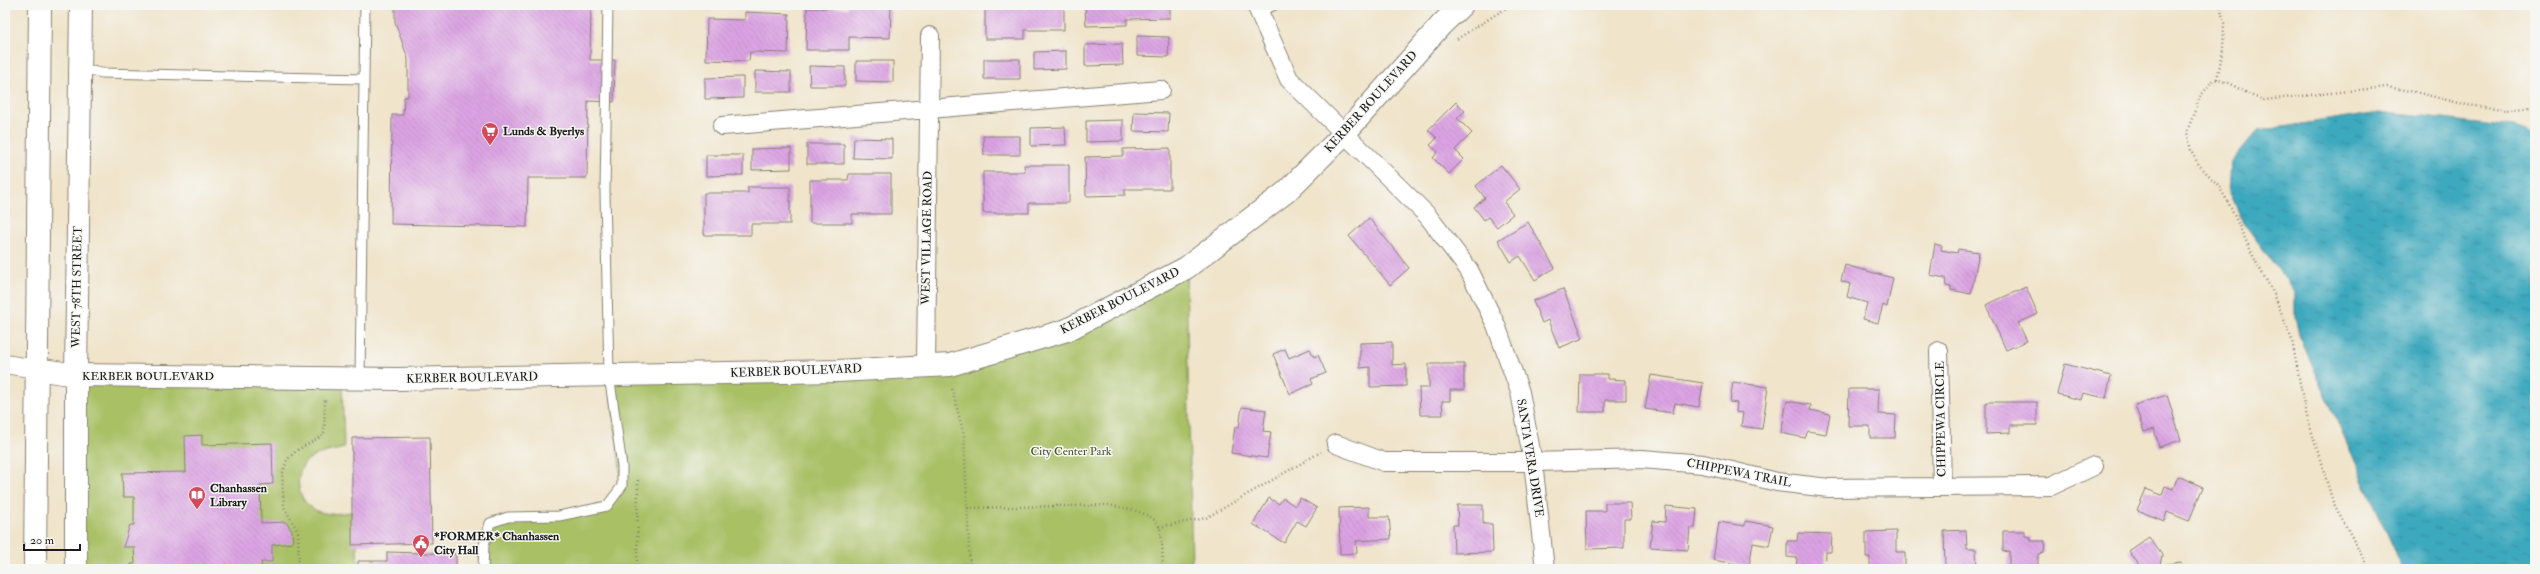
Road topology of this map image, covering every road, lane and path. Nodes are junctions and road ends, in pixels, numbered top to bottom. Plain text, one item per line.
1 (40, 5) edge
2 (81, 5) edge
3 (365, 5) edge
4 (608, 5) edge
5 (2220, 5) edge
6 (1458, 6) edge
7 (1263, 7) edge
8 (930, 36) dead end
9 (81, 68) junction
10 (364, 78) junction
11 (2216, 79) junction
12 (1161, 90) dead end
13 (2535, 108) edge
14 (929, 109) junction
15 (722, 126) dead end
16 (1344, 134) junction
17 (1939, 351) dead end
18 (5, 364) edge
19 (926, 366) junction
20 (36, 369) junction
21 (76, 375) junction
22 (609, 375) junction
23 (360, 378) junction
24 (952, 389) dead end
25 (325, 400) dead end
26 (1336, 444) joint
27 (1533, 462) junction
28 (2094, 466) dead end
29 (1942, 486) junction
30 (968, 508) junction
31 (1159, 527) junction
32 (35, 569) edge
33 (76, 569) edge
34 (299, 569) edge
35 (483, 569) edge
36 (970, 569) edge
37 (1163, 569) edge
38 (1545, 569) edge
39 (2369, 569) edge

1 - 20 street
2 - 9 street, WEST 78TH STREET
3 - 10 lane
4 - 22 lane
5 - 11 path
6 - 16 street, KERBER BOULEVARD
7 - 16 street, SANTA VERA DRIVE
8 - 14 street, WEST VILLAGE ROAD
9 - 10 lane
9 - 21 street, WEST 78TH STREET
10 - 23 lane
11 - 13 path
11 - 39 path
12 - 14 street
14 - 15 street
14 - 19 street, WEST VILLAGE ROAD
16 - 19 street, KERBER BOULEVARD
16 - 27 street, SANTA VERA DRIVE
17 - 29 street, CHIPPEWA CIRCLE
18 - 20 street, KERBER BOULEVARD
19 - 22 street, KERBER BOULEVARD
20 - 21 street, KERBER BOULEVARD
20 - 32 street
21 - 23 street, KERBER BOULEVARD
21 - 33 street, WEST 78TH STREET
22 - 23 street, KERBER BOULEVARD
22 - 35 lane
24 - 30 path
25 - 34 path
26 - 27 street, CHIPPEWA TRAIL
26 - 31 path
27 - 29 street, CHIPPEWA TRAIL
27 - 38 street, SANTA VERA DRIVE
28 - 29 street, CHIPPEWA TRAIL
30 - 31 path
30 - 36 path
31 - 37 path

